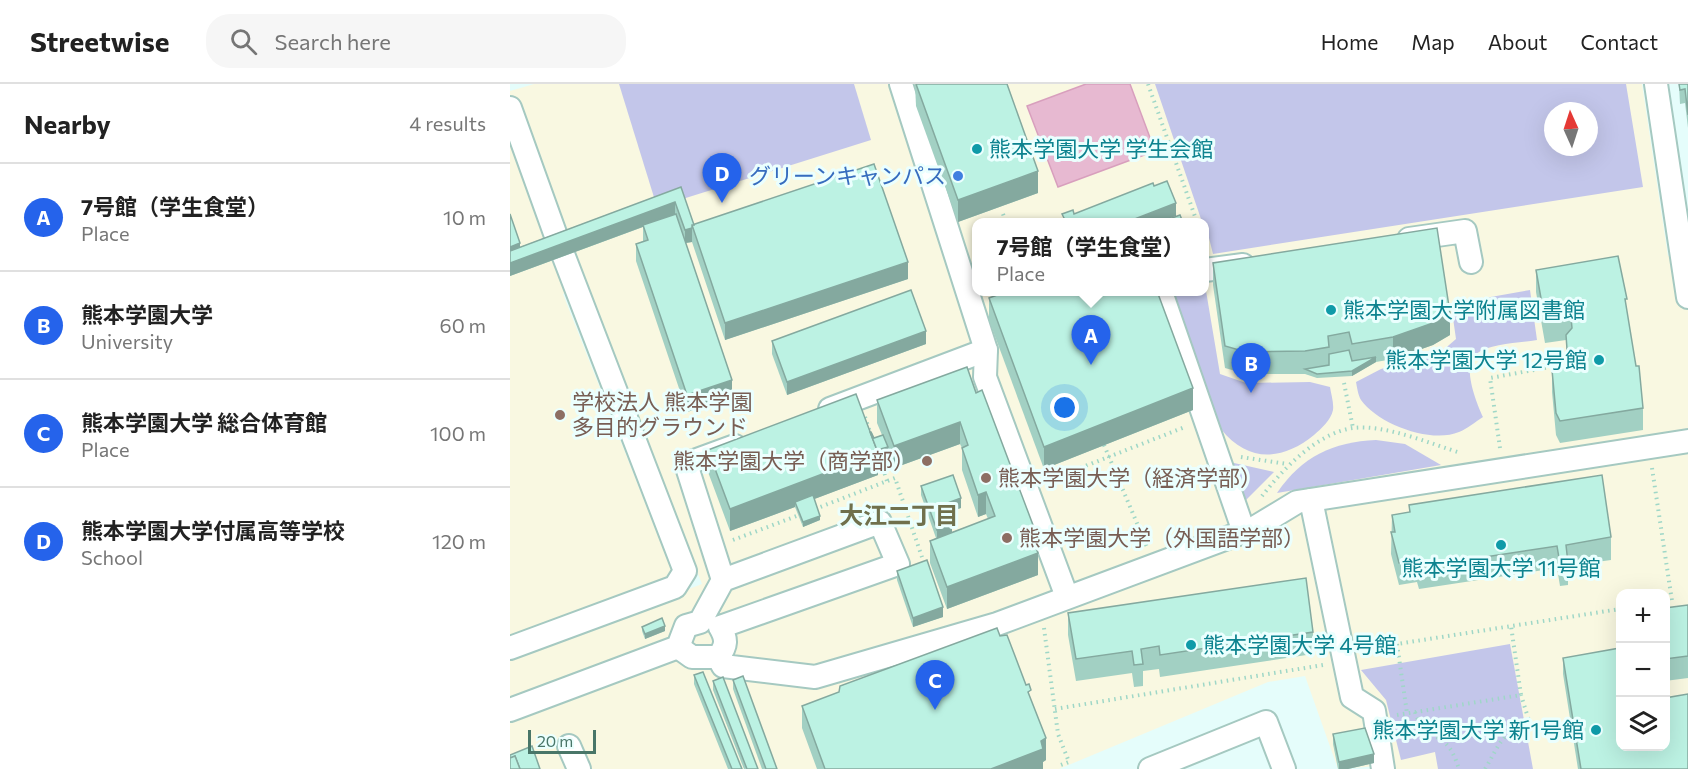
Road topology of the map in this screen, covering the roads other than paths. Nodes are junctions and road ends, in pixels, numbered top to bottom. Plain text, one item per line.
1 (1656, 84) edge
2 (904, 93) edge
3 (928, 94) edge
4 (510, 108) edge
5 (1383, 243) edge
6 (1264, 261) edge
7 (1471, 262) dead end
8 (1209, 269) edge
9 (1163, 296) edge
10 (1688, 297) edge
11 (986, 350) junction
12 (805, 419) edge
13 (751, 439) edge
14 (1688, 441) edge
15 (1311, 500) junction
16 (1249, 530) junction
17 (723, 580) junction
18 (1067, 597) junction
19 (710, 625) junction
20 (678, 647) junction
21 (510, 648) edge
22 (718, 657) junction
23 (510, 710) edge
24 (569, 746) dead end
25 (1383, 766) edge
26 (579, 769) edge
27 (1150, 769) edge
28 (1284, 769) edge

1 - 10 street
2 - 3 street
2 - 11 street
4 - 21 street
5 - 7 street
6 - 8 street
9 - 16 street
11 - 12 street
11 - 18 street
13 - 17 street
14 - 15 street
15 - 16 street
15 - 25 street
16 - 18 street
17 - 19 street
17 - 19 street
18 - 22 street
19 - 20 street
19 - 22 street
20 - 22 street
20 - 23 street
24 - 26 street
27 - 28 street

